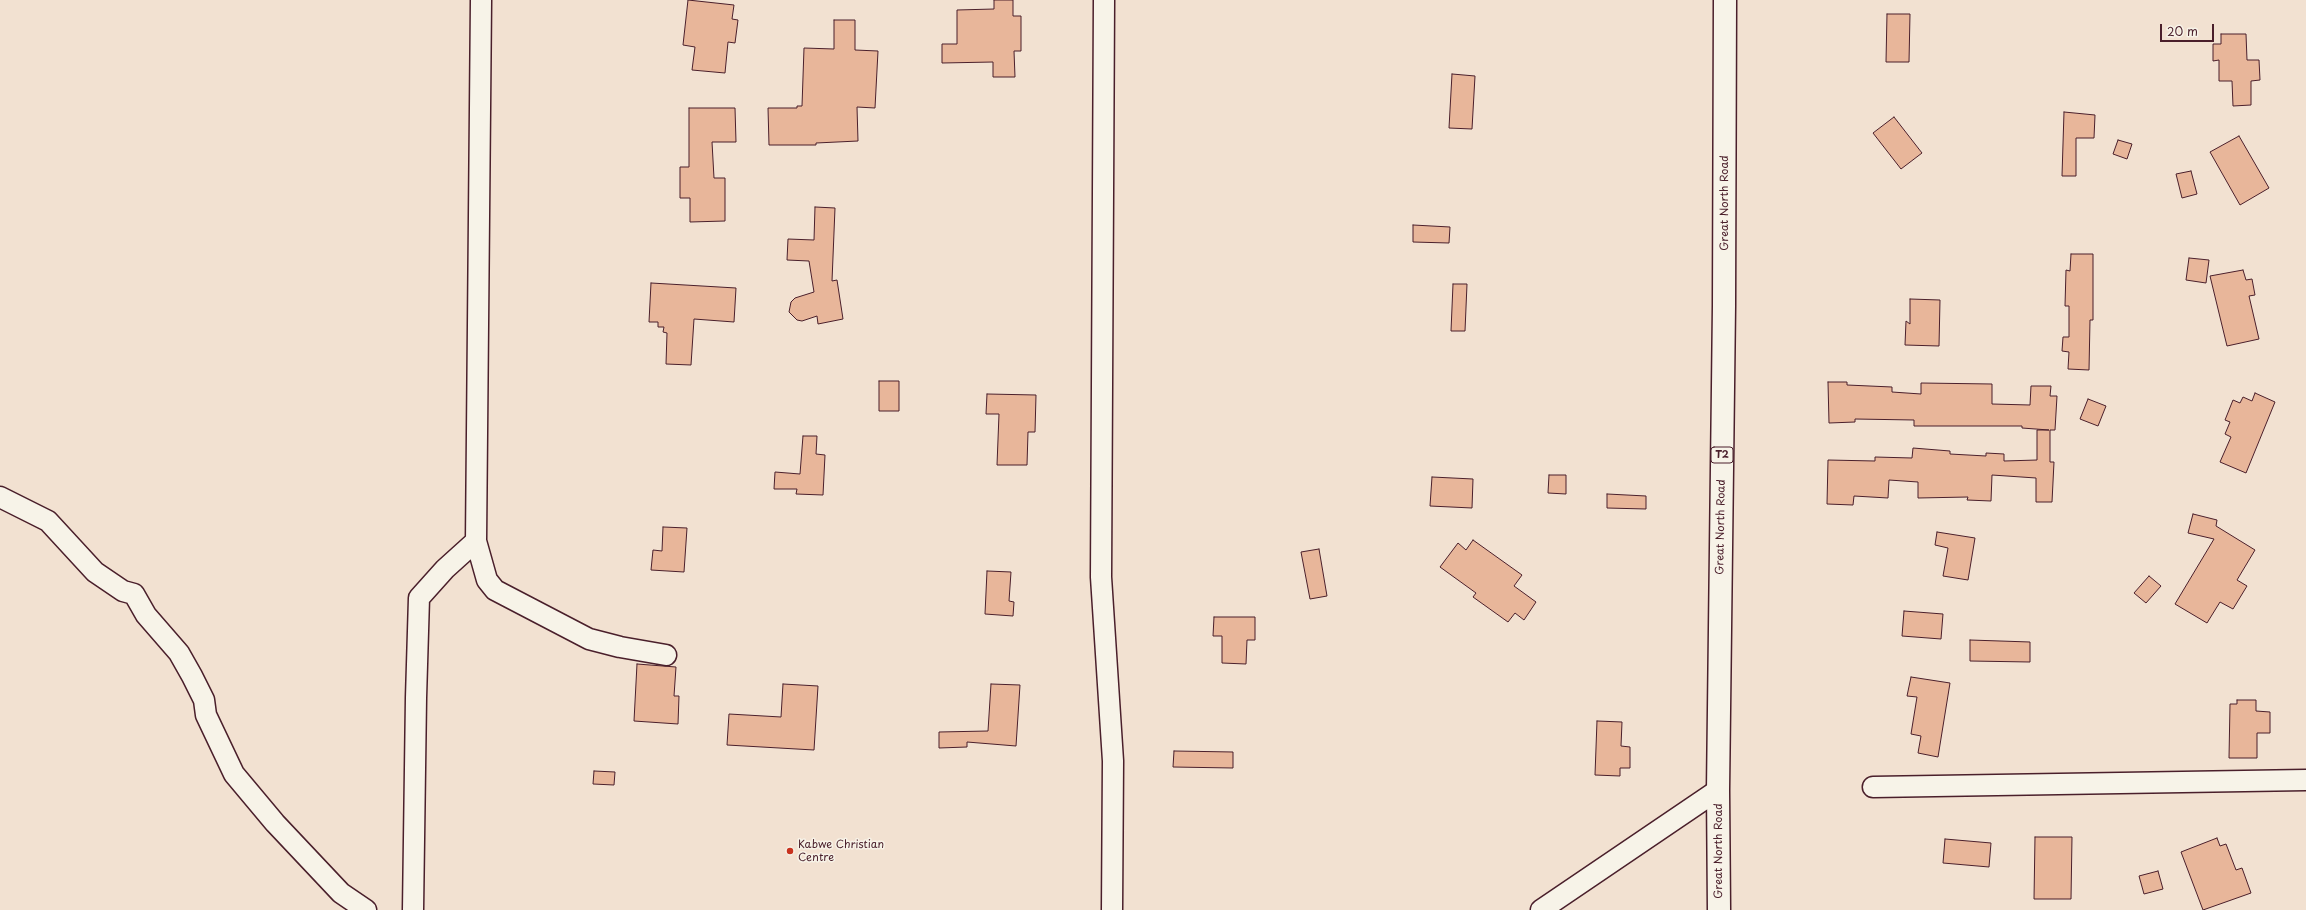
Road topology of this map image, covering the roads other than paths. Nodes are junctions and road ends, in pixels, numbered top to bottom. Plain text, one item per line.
1 (481, 0) edge
2 (1104, 0) edge
3 (1725, 0) edge
4 (0, 497) edge
5 (476, 541) junction
6 (666, 655) dead end
7 (2306, 780) edge
8 (1873, 787) dead end
9 (1718, 790) junction
10 (366, 910) edge
11 (413, 910) edge
12 (1112, 910) edge
13 (1541, 910) edge
14 (1719, 910) edge

1 - 5 street
2 - 12 street
3 - 9 highway, Great North Road / T2
4 - 10 street
5 - 6 street
5 - 11 street
7 - 8 street
9 - 13 street
9 - 14 highway, Great North Road / T2

